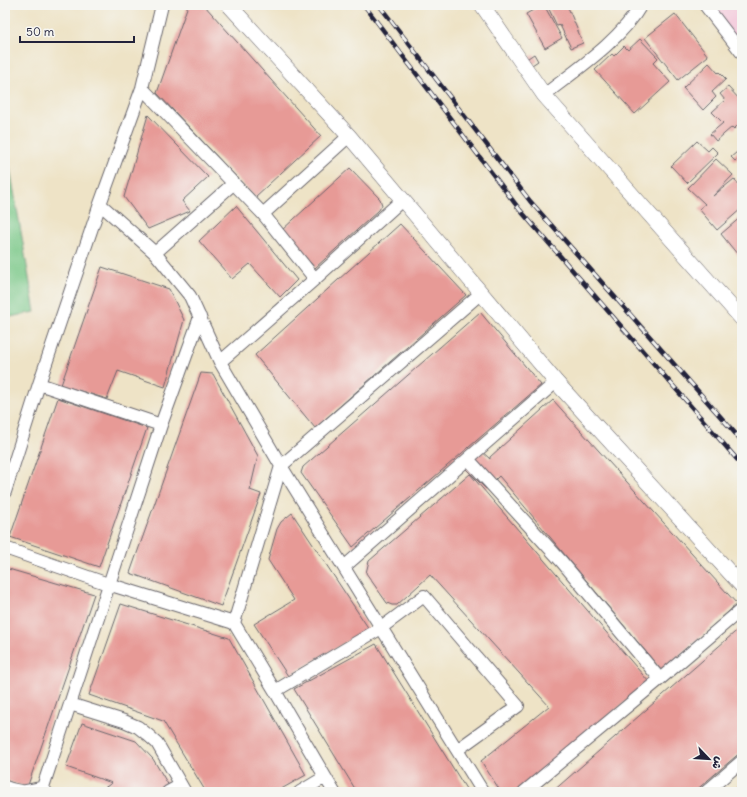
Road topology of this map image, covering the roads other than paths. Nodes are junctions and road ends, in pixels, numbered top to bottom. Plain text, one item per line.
1 (162, 5) edge
2 (229, 5) edge
3 (246, 5) edge
4 (482, 5) edge
5 (641, 5) edge
6 (706, 5) edge
7 (243, 20) junction
8 (742, 52) edge
9 (142, 88) junction
10 (544, 95) junction
11 (349, 136) junction
12 (234, 183) junction
13 (402, 200) junction
14 (100, 204) junction
15 (264, 214) junction
16 (155, 253) junction
17 (315, 279) junction
18 (480, 294) junction
19 (200, 317) junction
20 (742, 318) edge
21 (220, 362) junction
22 (556, 382) junction
23 (39, 384) junction
24 (161, 425) junction
25 (468, 459) junction
26 (281, 466) junction
27 (5, 492) edge
28 (5, 548) edge
29 (344, 566) junction
30 (108, 584) junction
31 (742, 586) edge
32 (742, 609) edge
33 (234, 623) junction
34 (381, 628) junction
35 (660, 679) junction
36 (276, 691) junction
37 (70, 704) junction
38 (457, 750) junction
39 (742, 761) edge
40 (325, 777) junction
41 (5, 787) edge
42 (183, 788) edge
43 (44, 789) edge
44 (168, 792) edge
45 (300, 792) edge
46 (334, 792) edge
47 (484, 792) edge
48 (524, 792) edge
49 (706, 792) edge

1 - 9 street
2 - 7 street
3 - 7 street
4 - 10 street
5 - 10 street
6 - 8 street
7 - 11 street
9 - 12 street
9 - 14 street
10 - 20 street
11 - 13 street
11 - 15 street
12 - 15 street
12 - 16 street
13 - 17 street
13 - 18 street
14 - 16 street
14 - 23 street
15 - 17 street
16 - 19 street
17 - 21 street
18 - 22 street
18 - 26 street
19 - 21 street
19 - 24 street
21 - 26 street
22 - 25 street
22 - 31 street
23 - 24 street
23 - 27 street
24 - 30 street
25 - 29 street
25 - 35 street
26 - 29 street
26 - 33 street
28 - 30 street
29 - 34 street
30 - 33 street
30 - 37 street
32 - 35 street
33 - 36 street
34 - 36 street
34 - 38 street
34 - 38 street
35 - 48 street
36 - 40 street
37 - 42 street
37 - 43 street
38 - 47 street
39 - 49 street
40 - 45 street
40 - 46 street
41 - 43 street
42 - 44 street

